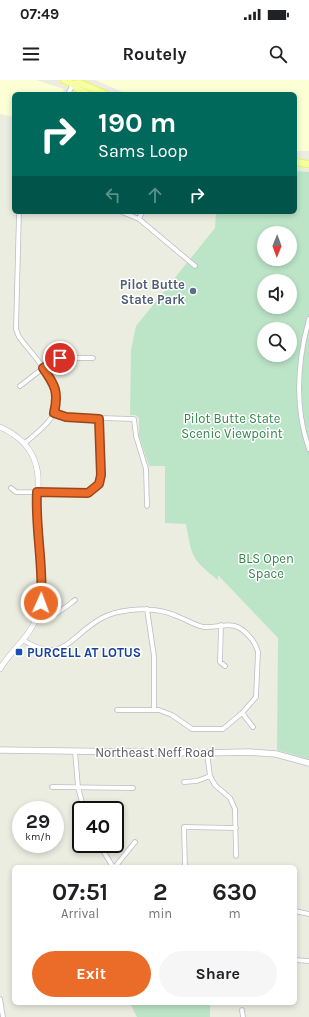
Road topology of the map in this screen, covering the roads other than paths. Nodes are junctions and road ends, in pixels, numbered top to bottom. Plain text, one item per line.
1 (64, 80) edge
2 (73, 84) junction
3 (69, 92) edge
4 (84, 92) edge
5 (100, 92) edge
6 (297, 162) edge
7 (308, 163) edge
8 (19, 214) edge
9 (127, 214) edge
10 (141, 214) edge
11 (139, 219) junction
12 (195, 266) dead end
13 (309, 319) edge
14 (93, 358) dead end
15 (43, 368) junction
16 (20, 386) dead end
17 (54, 413) junction
18 (99, 419) junction
19 (1, 429) edge
20 (25, 443) junction
21 (309, 449) edge
22 (11, 488) dead end
23 (37, 492) junction
24 (147, 506) dead end
25 (75, 600) dead end
26 (147, 609) junction
27 (36, 619) junction
28 (221, 626) junction
29 (24, 640) junction
30 (225, 666) dead end
31 (0, 669) edge
32 (117, 710) dead end
33 (154, 710) junction
34 (242, 713) junction
35 (253, 727) dead end
36 (0, 750) edge
37 (75, 752) junction
38 (207, 753) junction
39 (309, 763) edge
40 (210, 776) junction
41 (184, 782) dead end
42 (52, 787) dead end
43 (78, 787) junction
44 (133, 788) dead end
45 (82, 801) edge
46 (236, 828) junction
47 (135, 842) dead end
48 (105, 853) edge
49 (236, 856) dead end
50 (113, 865) edge
51 (116, 865) edge
52 (185, 865) edge
53 (297, 911) edge
54 (309, 914) edge
55 (297, 960) edge
56 (309, 961) edge
57 (0, 999) edge
58 (242, 1010) dead end
59 (3, 1017) edge
60 (243, 1017) edge

1 - 2 main road
2 - 3 street
2 - 4 main road
2 - 5 main road
6 - 7 main road
8 - 15 street
9 - 11 street
10 - 11 street
11 - 12 street
13 - 21 street
14 - 15 street
15 - 16 street
15 - 17 street
17 - 18 street
17 - 20 street
18 - 23 street
18 - 24 street
19 - 20 street
20 - 23 street
22 - 23 street
23 - 27 street
25 - 27 street
26 - 28 street
26 - 29 street
26 - 33 street
27 - 29 street
28 - 30 street
28 - 34 street
29 - 31 street
32 - 33 street
33 - 34 street
34 - 35 street
36 - 37 main road, Northeast Neff Road
37 - 38 main road, Northeast Neff Road
37 - 43 street
38 - 39 main road, Northeast Neff Road
38 - 40 street
40 - 41 street
40 - 46 street
42 - 43 street
43 - 44 street
43 - 45 street
46 - 49 street
46 - 52 street
47 - 51 street
48 - 50 street
53 - 54 street
55 - 56 street
57 - 59 street
58 - 60 street

